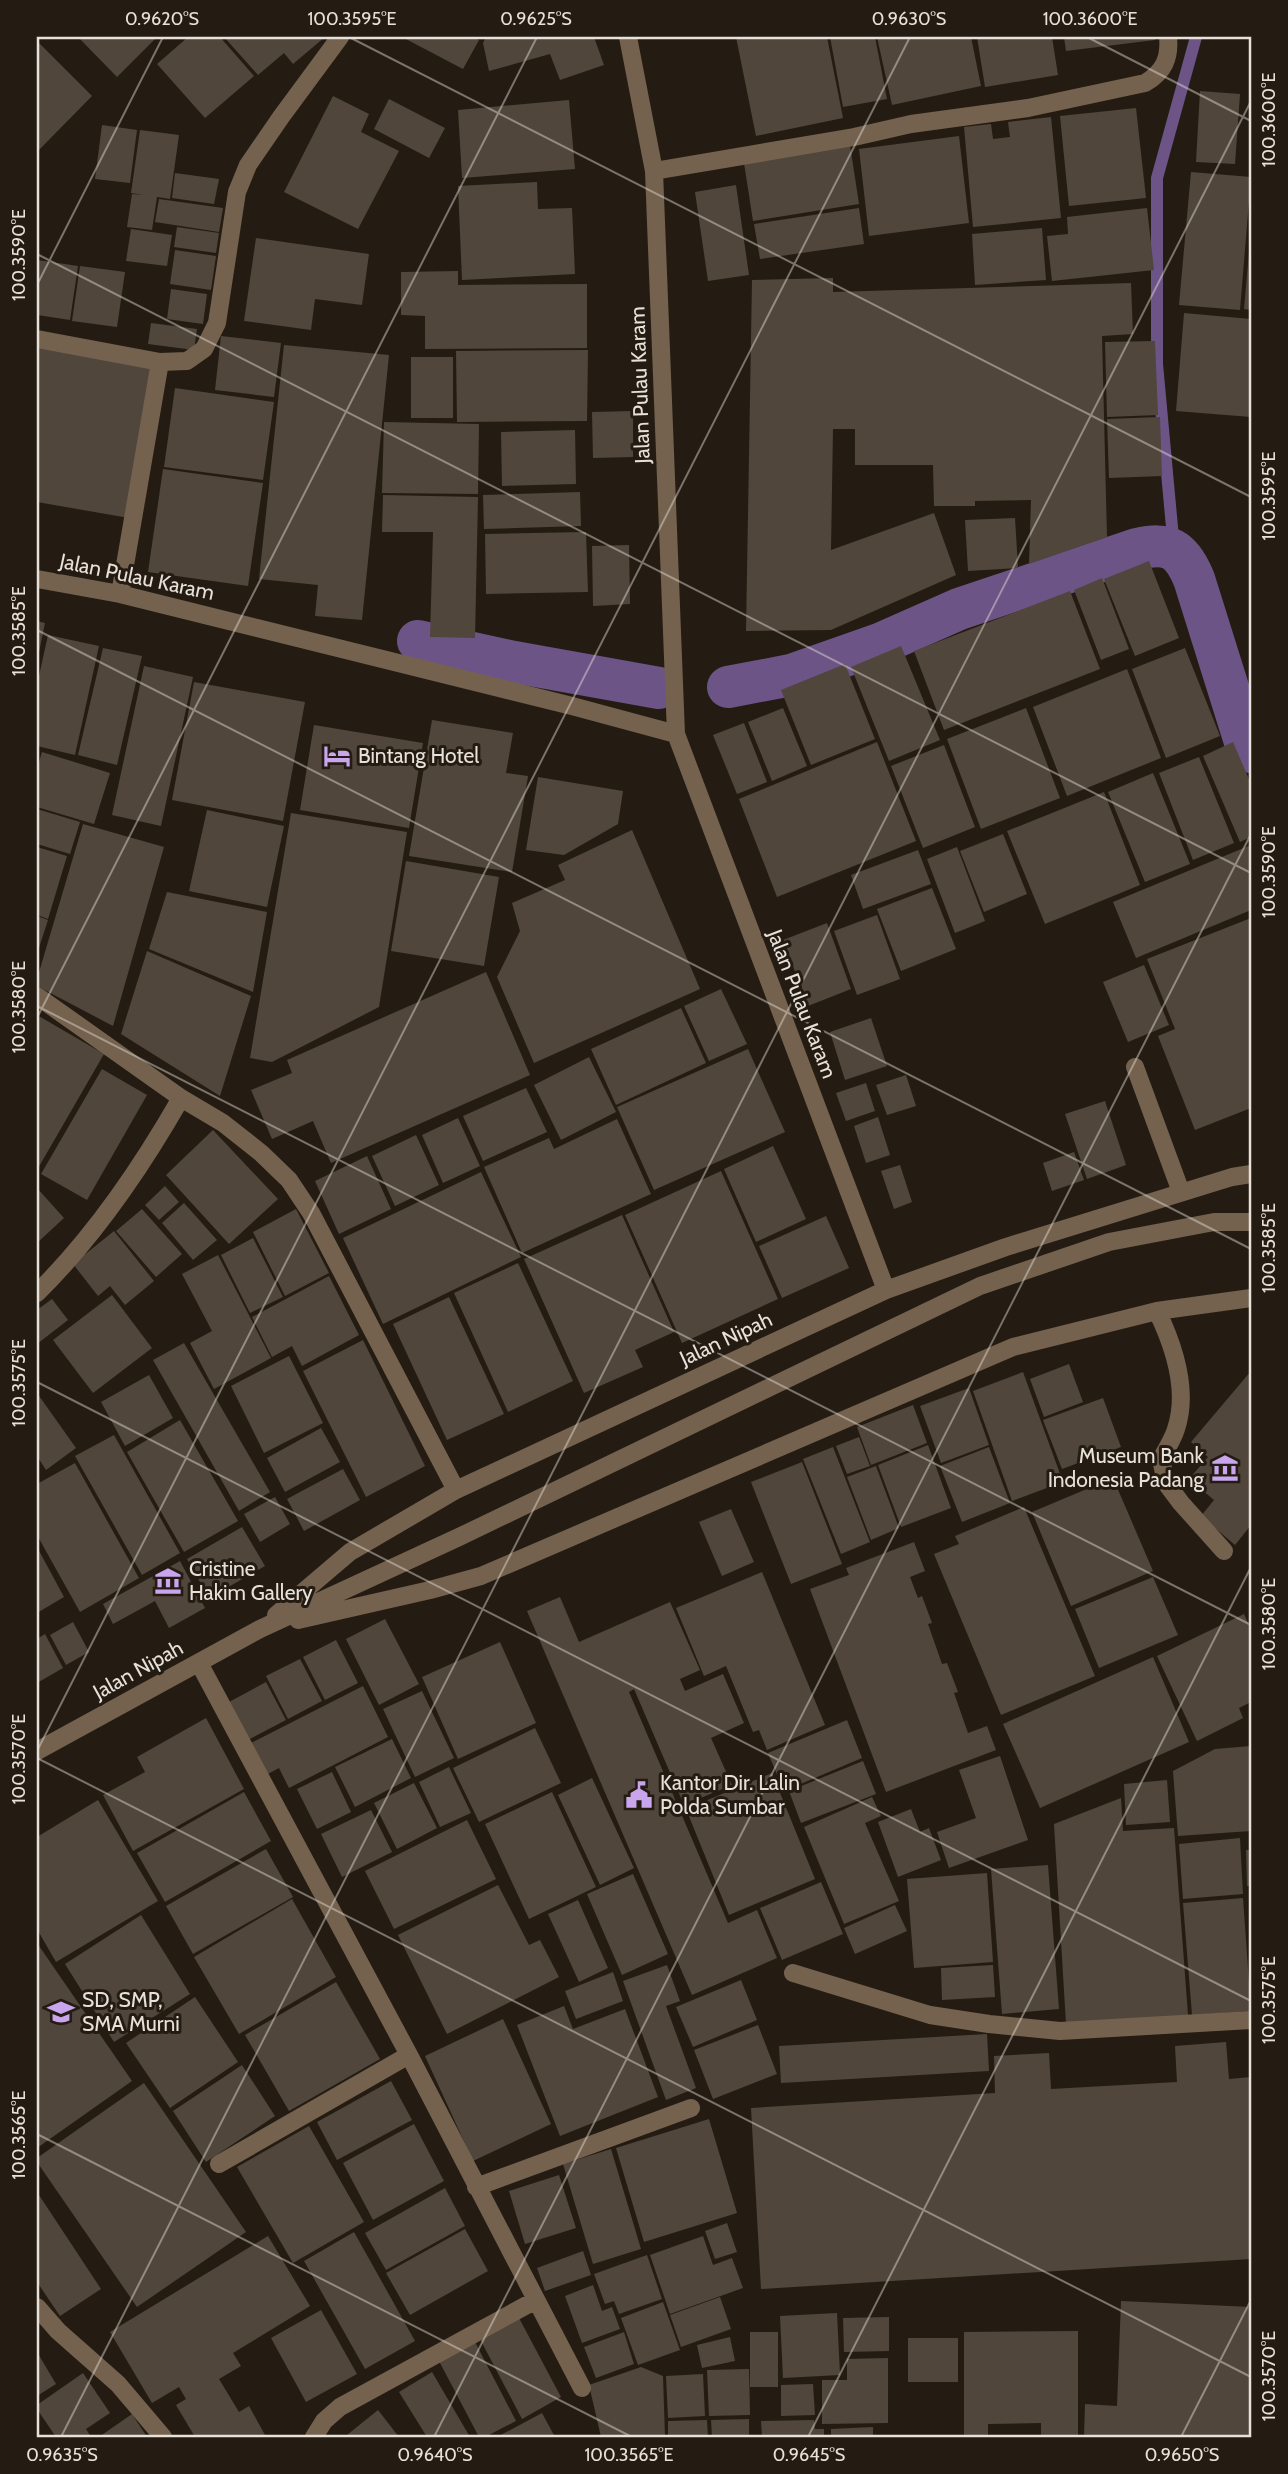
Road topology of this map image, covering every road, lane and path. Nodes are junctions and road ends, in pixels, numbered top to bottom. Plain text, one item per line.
1 (340, 37) edge
2 (628, 37) edge
3 (1168, 37) edge
4 (654, 171) junction
5 (37, 339) edge
6 (160, 362) junction
7 (37, 579) edge
8 (120, 594) junction
9 (676, 734) junction
10 (37, 996) edge
11 (1135, 1067) dead end
12 (181, 1098) junction
13 (1251, 1174) edge
14 (1181, 1192) junction
15 (1251, 1222) edge
16 (39, 1284) edge
17 (886, 1290) junction
18 (1251, 1298) edge
19 (1157, 1311) junction
20 (456, 1490) junction
21 (1224, 1551) dead end
22 (260, 1629) junction
23 (199, 1663) junction
24 (37, 1751) edge
25 (793, 1973) dead end
26 (1251, 2020) edge
27 (409, 2055) junction
28 (691, 2108) dead end
29 (219, 2164) dead end
30 (476, 2187) junction
31 (536, 2300) junction
32 (37, 2307) edge
33 (582, 2388) dead end
34 (163, 2437) edge
35 (314, 2437) edge

1 - 6 street
2 - 4 street, Jalan Pulau Karam
3 - 4 street
4 - 9 street, Jalan Pulau Karam
5 - 6 street
6 - 8 street
7 - 8 street, Jalan Pulau Karam
8 - 9 street, Jalan Pulau Karam
9 - 17 street, Jalan Pulau Karam
10 - 12 street
11 - 14 street
12 - 16 street
12 - 20 street
13 - 14 street, Jalan Nipah
14 - 17 street, Jalan Nipah
15 - 22 street, Jalan Nipah
17 - 20 street, Jalan Nipah
18 - 19 street, Jalan Nipah
19 - 21 street
19 - 22 street, Jalan Nipah
20 - 22 street, Jalan Nipah
22 - 23 street, Jalan Nipah
23 - 24 street, Jalan Nipah
23 - 27 street
25 - 26 street
27 - 29 street
27 - 30 street
28 - 30 street
30 - 31 street
31 - 33 street
31 - 35 street
32 - 34 street

